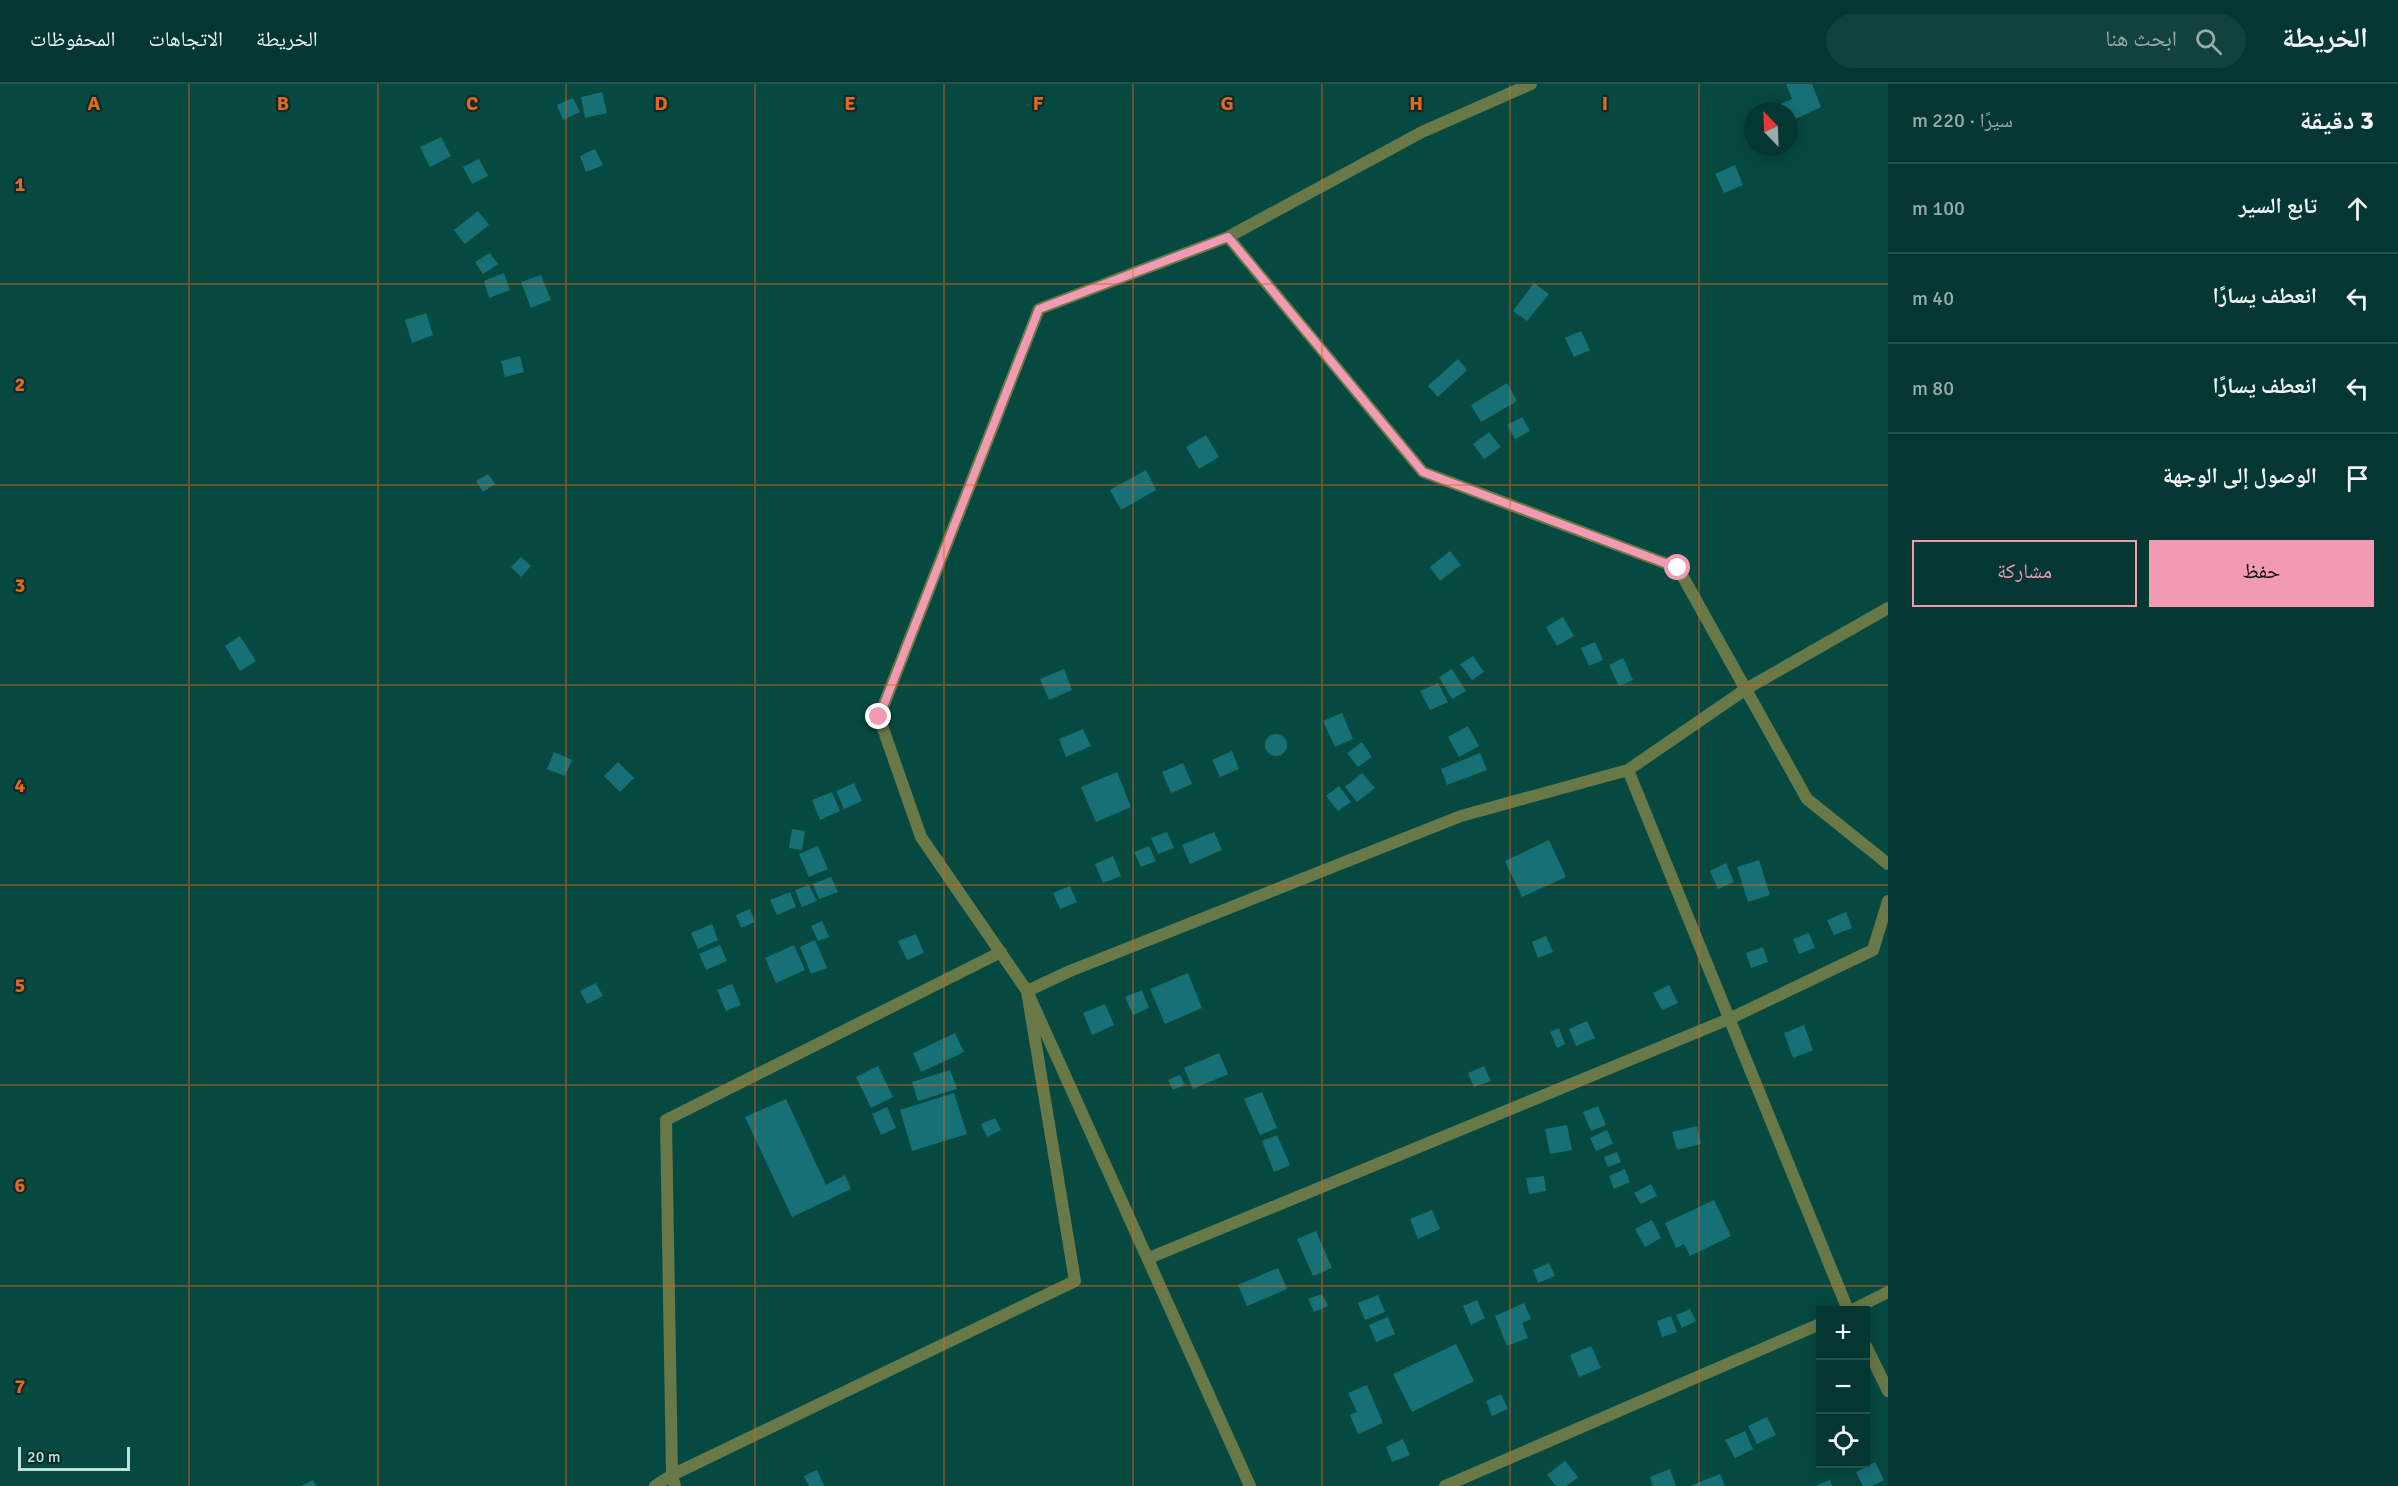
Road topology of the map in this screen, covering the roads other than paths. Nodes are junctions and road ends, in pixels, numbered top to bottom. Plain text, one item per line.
1 (1531, 84) edge
2 (1228, 237) junction
3 (1888, 608) edge
4 (1746, 689) junction
5 (1628, 770) junction
6 (1888, 864) edge
7 (1888, 901) edge
8 (1001, 951) junction
9 (1028, 991) junction
10 (1729, 1018) junction
11 (1149, 1258) junction
12 (1888, 1292) edge
13 (1848, 1306) edge
14 (1860, 1306) edge
15 (1816, 1326) edge
16 (1870, 1354) edge
17 (1888, 1391) edge
18 (674, 1480) edge
19 (655, 1486) edge
20 (1250, 1486) edge
21 (1445, 1486) edge

1 - 2 street
2 - 4 street
2 - 8 street
3 - 4 street
4 - 5 street
4 - 6 street
5 - 9 street
5 - 10 street
7 - 10 street
8 - 9 street
8 - 18 street
9 - 11 street
9 - 18 street
10 - 11 street
10 - 13 street
11 - 20 street
12 - 14 street
15 - 21 street
16 - 17 street
18 - 19 street

